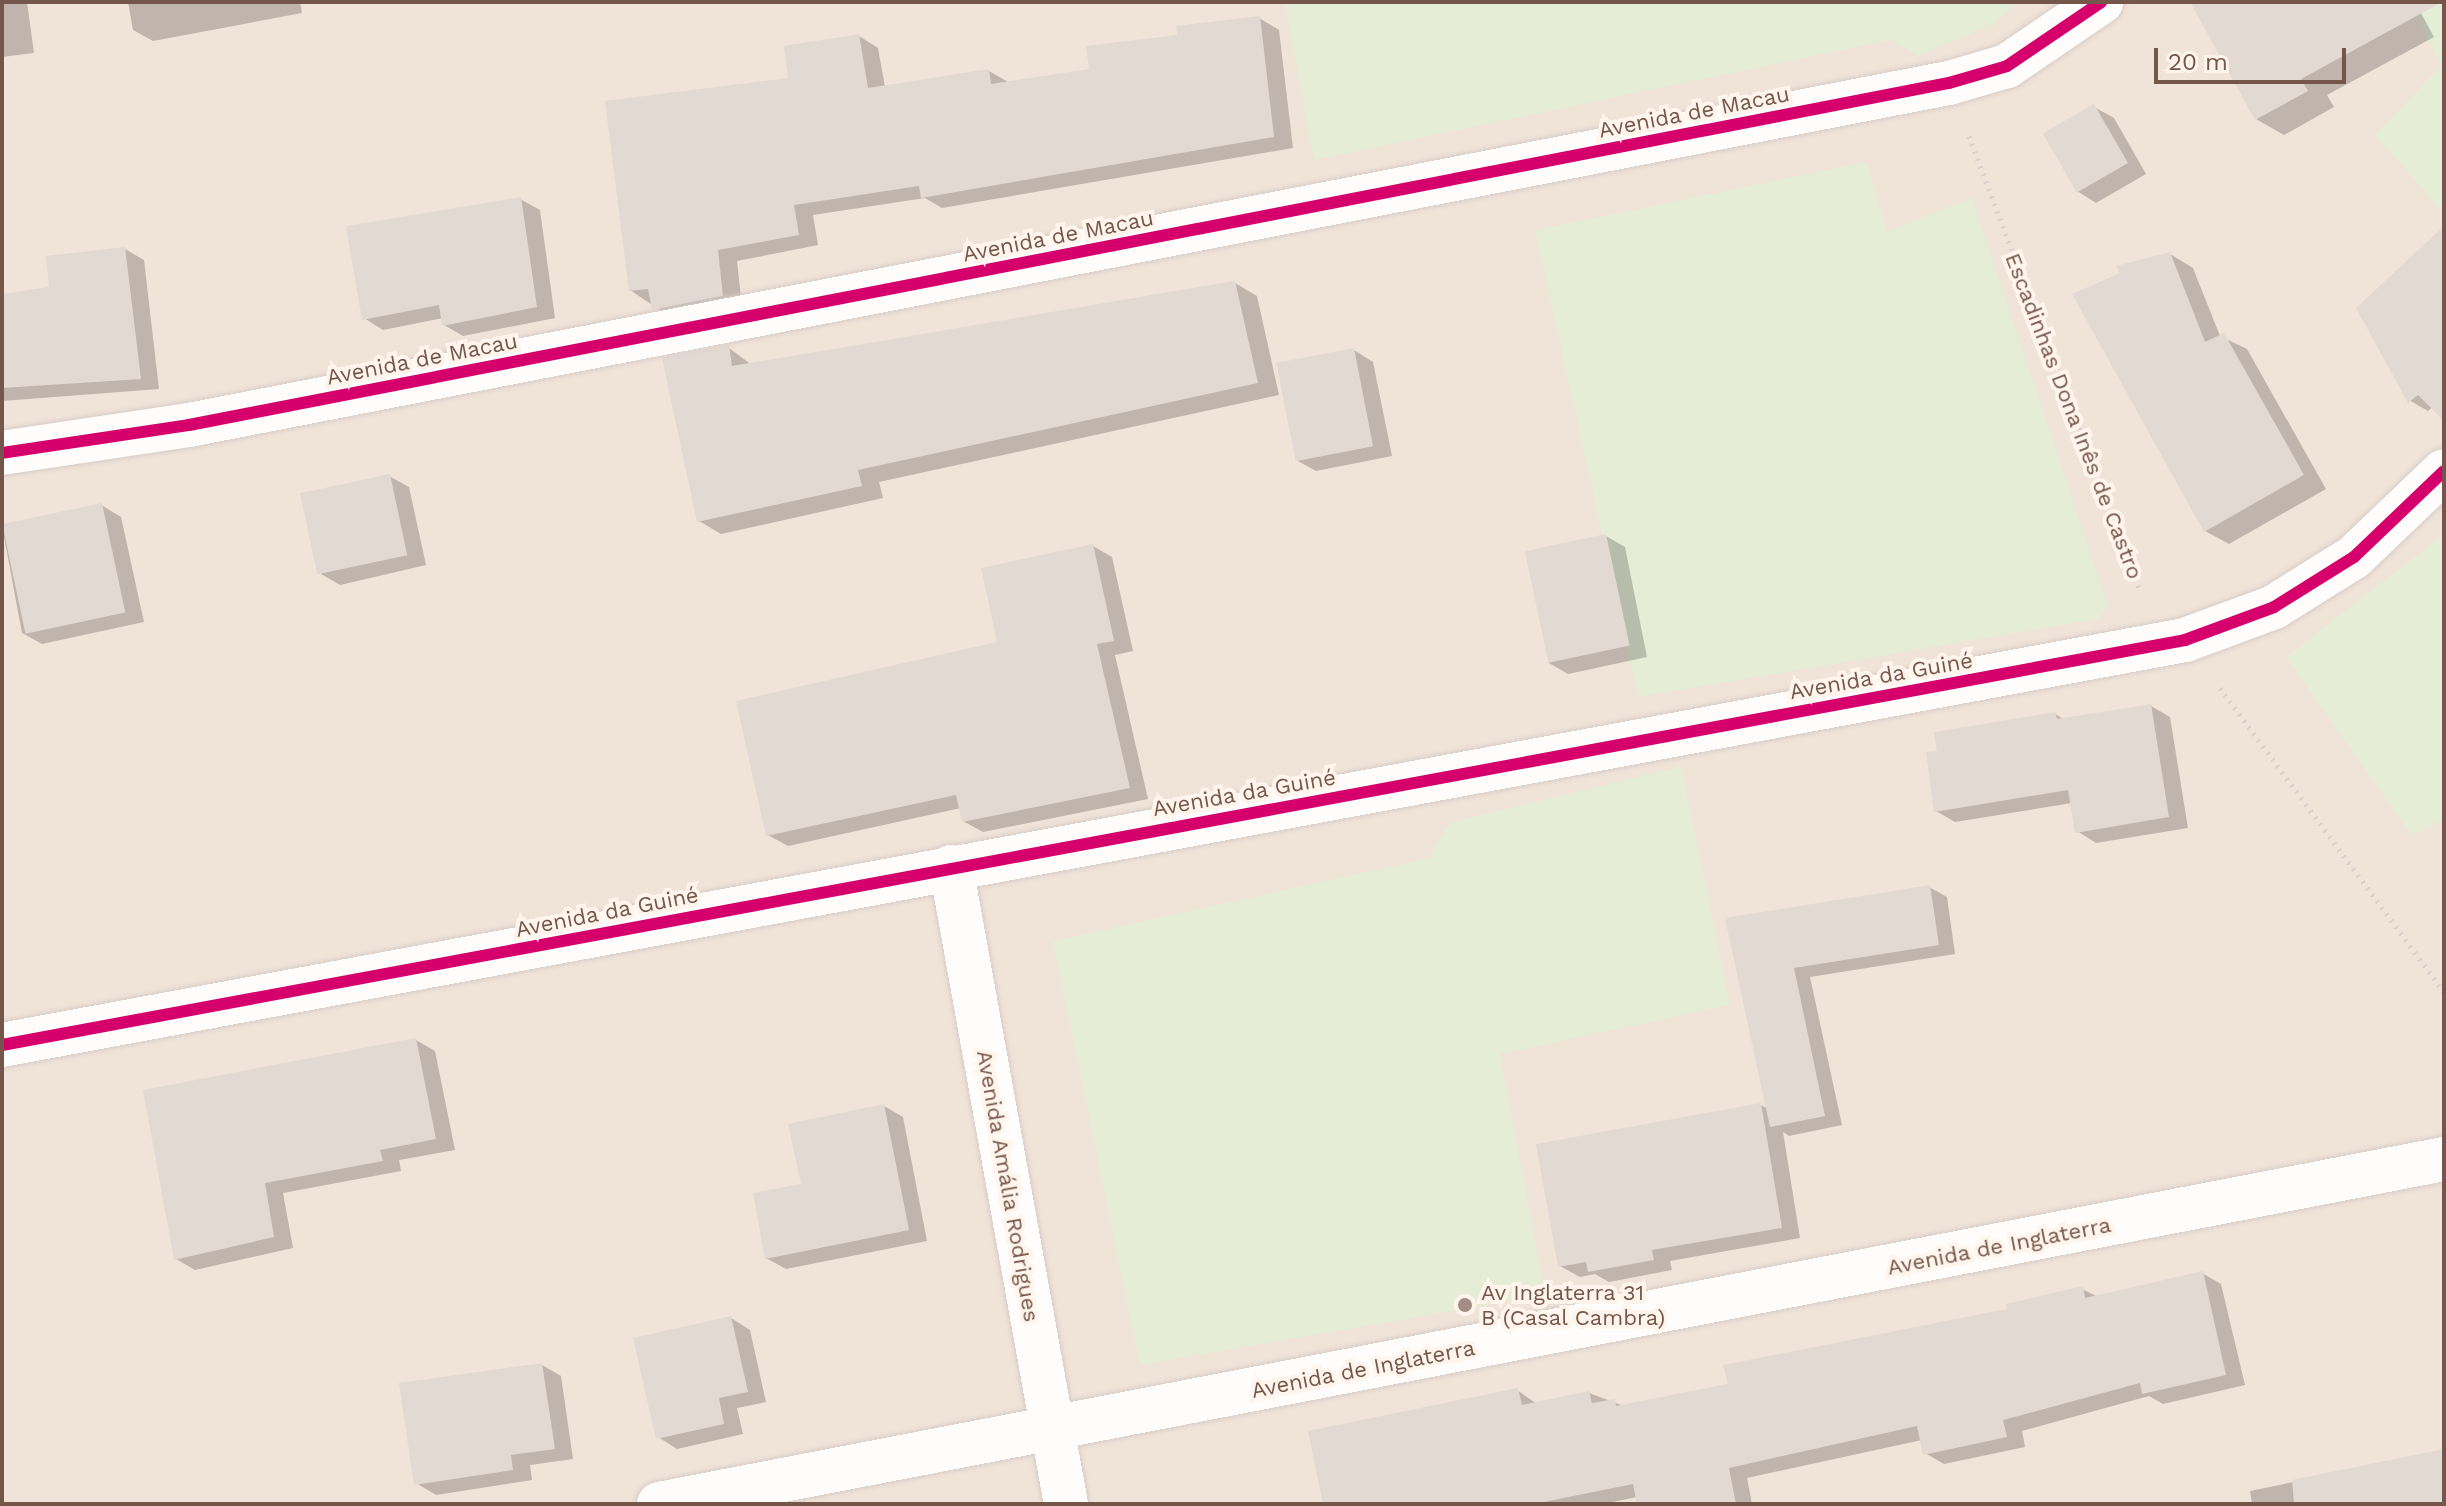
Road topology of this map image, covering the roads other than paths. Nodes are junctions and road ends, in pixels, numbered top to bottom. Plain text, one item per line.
1 (2101, 2) edge
2 (2, 453) edge
3 (2444, 471) edge
4 (951, 867) junction
5 (2, 1045) edge
6 (2444, 1159) edge
7 (1053, 1430) junction
8 (659, 1504) edge
9 (1066, 1504) edge

1 - 2 street, Avenida de Macau
3 - 4 street, Avenida da Guiné
4 - 5 street, Avenida da Guiné
4 - 7 street, Avenida Amália Rodrigues
6 - 7 street, Avenida de Inglaterra
7 - 8 street, Avenida de Inglaterra
7 - 9 street, Avenida Amália Rodrigues

